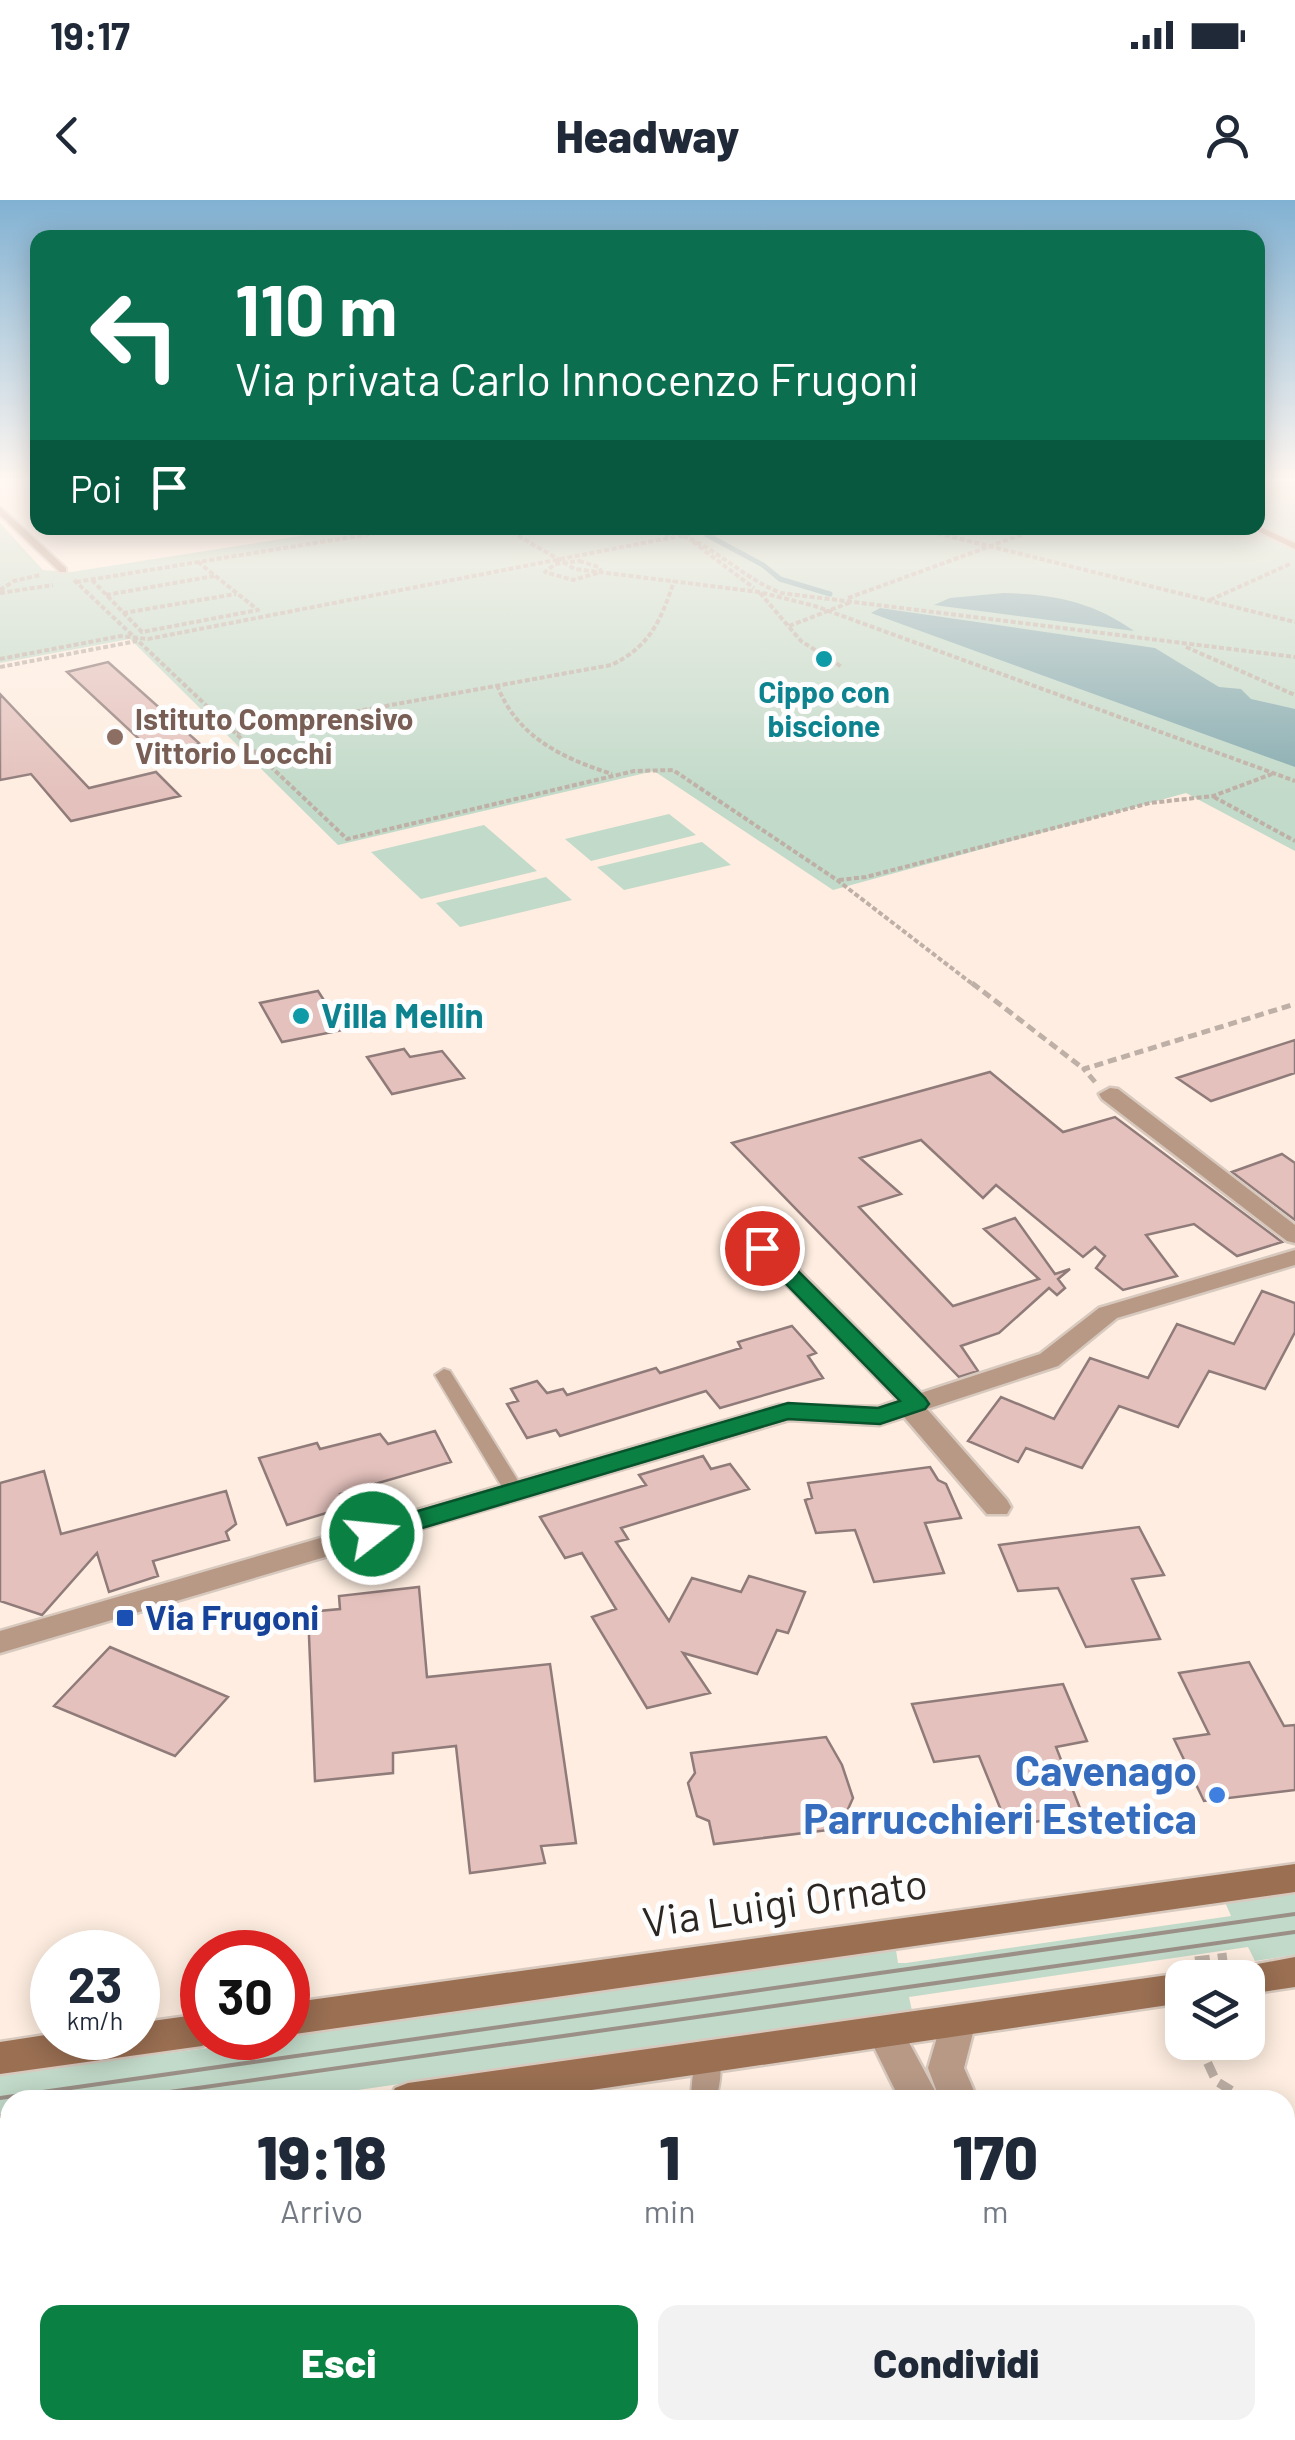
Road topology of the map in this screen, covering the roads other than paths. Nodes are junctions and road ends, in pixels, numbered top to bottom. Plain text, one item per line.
1 (1110, 1094) road end
2 (1291, 1228) edge
3 (762, 1248) dead end
4 (1295, 1257) edge
5 (444, 1375) dead end
6 (913, 1405) junction
7 (515, 1492) junction
8 (998, 1507) dead end
9 (0, 1642) edge
10 (1295, 1878) edge
11 (1265, 1969) edge
12 (1295, 1972) edge
13 (1165, 1979) edge
14 (310, 2016) edge
15 (958, 2021) junction
16 (180, 2033) edge
17 (885, 2033) junction
18 (0, 2058) edge
19 (707, 2058) junction
20 (487, 2090) edge
21 (705, 2090) edge
22 (915, 2090) edge
23 (954, 2090) edge

1 - 2 street
3 - 6 street
4 - 6 street
5 - 7 lane
6 - 7 street
6 - 8 street
7 - 9 street
10 - 14 main road, Via Luigi Ornato
11 - 12 main road
13 - 15 main road
15 - 17 main road
15 - 23 street
16 - 18 main road
17 - 19 main road
17 - 22 street
19 - 20 main road
19 - 21 lane

